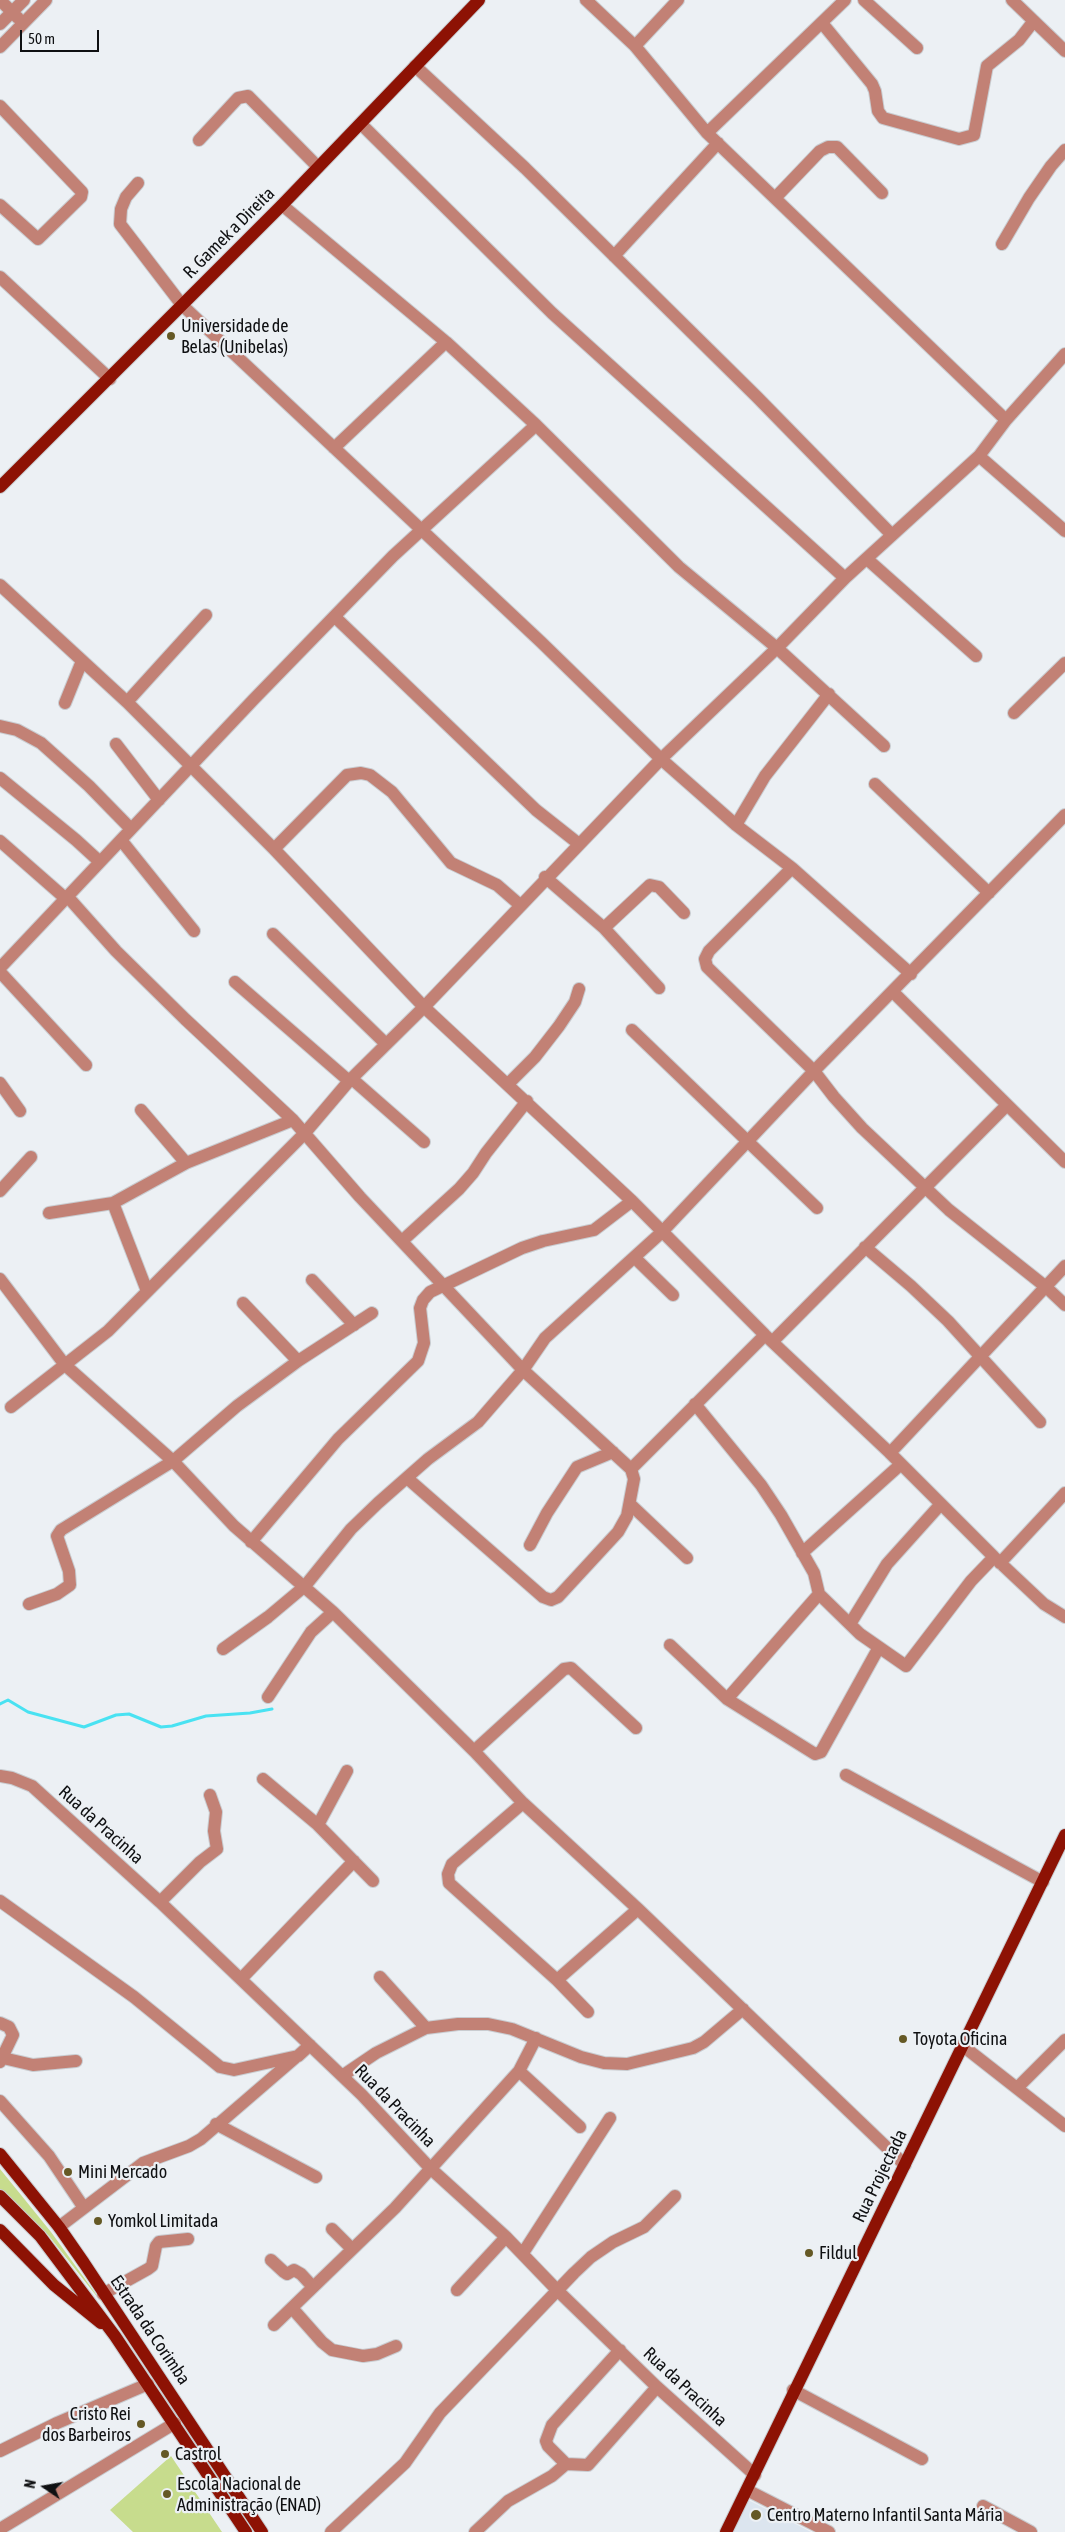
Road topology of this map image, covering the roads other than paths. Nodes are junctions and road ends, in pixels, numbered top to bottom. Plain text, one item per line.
1 (0, 0) edge
2 (24, 0) edge
3 (46, 0) edge
4 (479, 0) edge
5 (586, 0) edge
6 (678, 0) edge
7 (845, 0) edge
8 (864, 0) edge
9 (1012, 0) edge
10 (12, 12) junction
11 (822, 22) junction
12 (1033, 22) junction
13 (0, 24) edge
14 (23, 24) junction
15 (635, 46) junction
16 (0, 47) edge
17 (917, 48) dead end
18 (1065, 51) edge
19 (415, 66) junction
20 (0, 106) edge
21 (361, 124) junction
22 (708, 133) junction
23 (199, 140) dead end
24 (718, 143) junction
25 (1065, 150) edge
26 (318, 167) junction
27 (138, 184) dead end
28 (882, 193) dead end
29 (776, 197) junction
30 (0, 205) edge
31 (282, 205) junction
32 (1002, 244) dead end
33 (614, 256) junction
34 (0, 277) edge
35 (182, 305) junction
36 (446, 342) junction
37 (1065, 354) edge
38 (110, 379) junction
39 (1006, 420) junction
40 (536, 426) junction
41 (334, 448) junction
42 (979, 456) junction
43 (0, 487) edge
44 (421, 530) junction
45 (1065, 531) edge
46 (892, 535) junction
47 (867, 559) junction
48 (846, 578) junction
49 (0, 586) edge
50 (206, 615) dead end
51 (335, 617) junction
52 (777, 648) junction
53 (976, 656) dead end
54 (82, 661) junction
55 (1065, 663) edge
56 (829, 694) junction
57 (127, 702) junction
58 (65, 703) dead end
59 (1014, 712) dead end
60 (0, 726) edge
61 (116, 744) dead end
62 (884, 746) dead end
63 (661, 758) junction
64 (192, 766) junction
65 (0, 778) edge
66 (875, 784) dead end
67 (159, 800) junction
68 (1065, 815) edge
69 (736, 825) junction
70 (131, 829) junction
71 (121, 840) junction
72 (0, 841) edge
73 (579, 844) junction
74 (274, 849) junction
75 (100, 862) junction
76 (792, 868) junction
77 (546, 877) junction
78 (989, 893) junction
79 (66, 897) junction
80 (520, 905) junction
81 (684, 913) dead end
82 (604, 928) junction
83 (194, 932) dead end
84 (273, 934) dead end
85 (0, 970) edge
86 (911, 974) junction
87 (235, 982) dead end
88 (659, 988) dead end
89 (579, 989) dead end
90 (893, 992) junction
91 (424, 1006) junction
92 (632, 1030) dead end
93 (385, 1043) junction
94 (86, 1065) dead end
95 (814, 1071) junction
96 (350, 1080) junction
97 (0, 1083) edge
98 (508, 1084) junction
99 (527, 1101) junction
100 (1007, 1105) junction
101 (141, 1110) dead end
102 (20, 1111) dead end
103 (293, 1120) junction
104 (304, 1134) junction
105 (748, 1140) junction
106 (424, 1142) dead end
107 (31, 1158) dead end
108 (1065, 1162) edge
109 (186, 1163) junction
110 (926, 1188) junction
111 (0, 1191) edge
112 (632, 1201) junction
113 (112, 1203) junction
114 (817, 1208) dead end
115 (50, 1213) dead end
116 (662, 1232) junction
117 (402, 1241) junction
118 (865, 1247) junction
119 (635, 1258) junction
120 (1065, 1266) edge
121 (0, 1279) edge
122 (312, 1280) dead end
123 (444, 1286) junction
124 (1046, 1287) junction
125 (147, 1291) junction
126 (673, 1295) dead end
127 (243, 1303) dead end
128 (1065, 1306) edge
129 (372, 1313) dead end
130 (354, 1325) junction
131 (769, 1338) junction
132 (981, 1356) junction
133 (298, 1361) junction
134 (65, 1365) junction
135 (523, 1370) junction
136 (695, 1404) junction
137 (11, 1407) dead end
138 (1040, 1422) dead end
139 (613, 1452) junction
140 (890, 1453) junction
141 (172, 1461) junction
142 (900, 1465) junction
143 (631, 1469) junction
144 (407, 1478) junction
145 (1065, 1493) edge
146 (630, 1504) junction
147 (940, 1505) junction
148 (251, 1542) junction
149 (530, 1545) dead end
150 (802, 1553) junction
151 (687, 1558) dead end
152 (997, 1560) junction
153 (305, 1586) junction
154 (819, 1594) junction
155 (29, 1604) dead end
156 (333, 1612) junction
157 (1065, 1617) edge
158 (850, 1624) junction
159 (670, 1645) dead end
160 (223, 1649) dead end
161 (878, 1649) junction
162 (268, 1697) dead end
163 (727, 1698) junction
164 (636, 1728) dead end
165 (474, 1751) junction
166 (347, 1771) dead end
167 (846, 1775) dead end
168 (0, 1776) edge
169 (263, 1779) dead end
170 (210, 1795) dead end
171 (523, 1803) junction
172 (318, 1825) junction
173 (1065, 1836) edge
174 (354, 1861) junction
175 (373, 1881) dead end
176 (1043, 1882) junction
177 (0, 1901) edge
178 (160, 1902) junction
179 (638, 1908) junction
180 (380, 1977) dead end
181 (241, 1979) junction
182 (557, 1980) junction
183 (743, 2009) junction
184 (588, 2012) dead end
185 (0, 2023) edge
186 (426, 2028) junction
187 (536, 2038) junction
188 (1065, 2040) edge
189 (310, 2045) junction
190 (963, 2046) junction
191 (298, 2056) junction
192 (1, 2060) edge
193 (76, 2061) dead end
194 (519, 2070) junction
195 (342, 2076) junction
196 (1017, 2088) junction
197 (0, 2101) edge
198 (610, 2118) dead end
199 (216, 2124) junction
200 (1065, 2126) edge
201 (580, 2127) dead end
202 (0, 2154) edge
203 (905, 2165) junction
204 (430, 2168) junction
205 (316, 2177) dead end
206 (0, 2196) edge
207 (675, 2196) dead end
208 (84, 2208) junction
209 (59, 2227) junction
210 (0, 2230) edge
211 (332, 2230) dead end
212 (506, 2237) junction
213 (188, 2239) dead end
214 (352, 2249) junction
215 (523, 2253) junction
216 (271, 2260) dead end
217 (313, 2287) junction
218 (457, 2290) dead end
219 (556, 2290) junction
220 (103, 2294) junction
221 (292, 2308) junction
222 (274, 2325) dead end
223 (115, 2336) junction
224 (396, 2346) dead end
225 (620, 2350) junction
226 (148, 2384) junction
227 (658, 2387) junction
228 (793, 2390) junction
229 (175, 2424) junction
230 (0, 2450) edge
231 (922, 2460) dead end
232 (566, 2464) junction
233 (755, 2475) junction
234 (747, 2490) junction
235 (982, 2506) dead end
236 (0, 2529) edge
237 (246, 2532) edge
238 (262, 2532) edge
239 (331, 2532) edge
240 (475, 2532) edge
241 (726, 2532) edge
242 (829, 2532) edge
243 (1031, 2532) edge

1 - 10 street
2 - 10 street
3 - 14 street
4 - 19 main road, R. Gamek a Direita
5 - 15 street
6 - 15 street
7 - 11 street
8 - 17 street
9 - 12 street
10 - 13 street
10 - 14 street
11 - 12 street
11 - 22 street
12 - 18 street
14 - 16 street
15 - 22 street
19 - 21 main road, R. Gamek a Direita
19 - 33 street
20 - 30 street
21 - 26 main road, R. Gamek a Direita
21 - 48 street
22 - 24 street
23 - 26 street
24 - 29 street
24 - 33 street
25 - 32 street
26 - 31 main road, R. Gamek a Direita
27 - 35 street
28 - 29 street
29 - 39 street
31 - 35 main road, R. Gamek a Direita
31 - 36 street
33 - 46 street
34 - 38 street
35 - 38 main road, R. Gamek a Direita
35 - 41 street
36 - 40 street
36 - 41 street
37 - 39 street
38 - 43 main road, R. Gamek a Direita
39 - 42 street
40 - 44 street
40 - 52 street
41 - 44 street
42 - 45 street
42 - 46 street
44 - 51 street
44 - 63 street
46 - 47 street
47 - 48 street
47 - 53 street
48 - 52 street
49 - 54 street
50 - 57 street
51 - 64 street
51 - 73 street
52 - 56 street
52 - 63 street
54 - 57 street
54 - 58 street
55 - 59 street
56 - 62 street
56 - 69 street
57 - 64 street
60 - 70 street
61 - 67 street
63 - 69 street
63 - 73 street
64 - 67 street
64 - 74 street
65 - 75 street
66 - 78 street
67 - 70 street
68 - 78 street
69 - 76 street
70 - 71 street
71 - 75 street
71 - 83 street
72 - 79 street
73 - 77 street
74 - 80 street
74 - 91 street
75 - 79 street
76 - 86 street
76 - 95 street
77 - 80 street
77 - 82 street
78 - 86 street
79 - 85 street
79 - 103 street
80 - 91 street
81 - 82 street
82 - 88 street
84 - 93 street
85 - 94 street
86 - 90 street
87 - 96 street
89 - 98 street
90 - 95 street
90 - 100 street
91 - 93 street
91 - 98 street
92 - 105 street
93 - 96 street
95 - 105 street
95 - 110 street
96 - 104 street
96 - 106 street
97 - 102 street
98 - 99 street
99 - 112 street
99 - 117 street
100 - 108 street
100 - 110 street
101 - 109 street
103 - 104 street
103 - 109 street
104 - 117 street
104 - 125 street
105 - 114 street
105 - 116 street
107 - 111 street
109 - 113 street
110 - 118 street
110 - 124 street
112 - 116 street
112 - 123 street
113 - 115 street
113 - 125 street
116 - 119 street
116 - 131 street
117 - 123 street
118 - 131 street
118 - 132 street
119 - 126 street
119 - 135 street
120 - 124 street
121 - 134 street
122 - 130 street
123 - 135 street
123 - 148 street
124 - 128 street
124 - 132 street
125 - 134 street
127 - 133 street
129 - 130 street
130 - 133 street
131 - 136 street
131 - 140 street
132 - 138 street
132 - 140 street
133 - 141 street
134 - 137 street
134 - 141 street
135 - 139 street
135 - 144 street
136 - 143 street
136 - 150 street
139 - 143 street
139 - 149 street
140 - 142 street
141 - 148 street
141 - 155 street
142 - 147 street
142 - 150 street
143 - 146 street
144 - 146 street
144 - 153 street
145 - 152 street
146 - 151 street
147 - 152 street
147 - 158 street
148 - 153 street
150 - 154 street
152 - 157 street
152 - 161 street
153 - 156 street
153 - 160 street
154 - 158 street
154 - 163 street
156 - 162 street
156 - 165 street
158 - 161 street
159 - 163 street
161 - 163 street
164 - 165 street
165 - 171 street
166 - 172 street
167 - 176 street
168 - 178 street, Rua da Pracinha
169 - 172 street
170 - 178 street
171 - 179 street
171 - 182 street
172 - 174 street
173 - 176 main road, Rua Projectada
174 - 175 street
174 - 181 street
176 - 190 main road, Rua Projectada
177 - 191 street
178 - 181 street, Rua da Pracinha
179 - 182 street
179 - 183 street
180 - 186 street
181 - 189 street, Rua da Pracinha
182 - 184 street
183 - 187 street
183 - 203 street
185 - 192 street
186 - 187 street
186 - 195 street
187 - 194 street
188 - 196 street
189 - 191 street
189 - 195 street, Rua da Pracinha
190 - 196 street
190 - 203 main road, Rua Projectada
191 - 199 street
192 - 193 street
194 - 201 street
194 - 204 street
195 - 204 street, Rua da Pracinha
196 - 200 street
197 - 208 street
198 - 215 street
199 - 205 street
199 - 208 street
202 - 209 main road, Estrada da Corimba
203 - 228 main road, Rua Projectada
204 - 212 street, Rua da Pracinha
204 - 214 street
206 - 223 main road, Estrada da Corimba
207 - 219 street
208 - 209 street
209 - 220 main road, Estrada da Corimba
210 - 223 main road, Estrada da Corimba
211 - 214 street
212 - 215 street, Rua da Pracinha
212 - 218 street
213 - 220 street
214 - 217 street
215 - 219 street, Rua da Pracinha
216 - 217 street
217 - 221 street
219 - 225 street, Rua da Pracinha
219 - 239 street
220 - 238 main road, Estrada da Corimba
221 - 222 street
221 - 224 street
223 - 226 main road, Estrada da Corimba
225 - 227 street, Rua da Pracinha
225 - 232 street
226 - 229 main road, Estrada da Corimba
226 - 230 street
227 - 232 street
227 - 233 street, Rua da Pracinha
228 - 231 street
228 - 233 main road, Rua Projectada
229 - 236 street
229 - 237 main road, Estrada da Corimba
232 - 240 street
233 - 234 main road, Rua Projectada
234 - 241 main road, Rua Projectada
234 - 242 street
235 - 243 street

